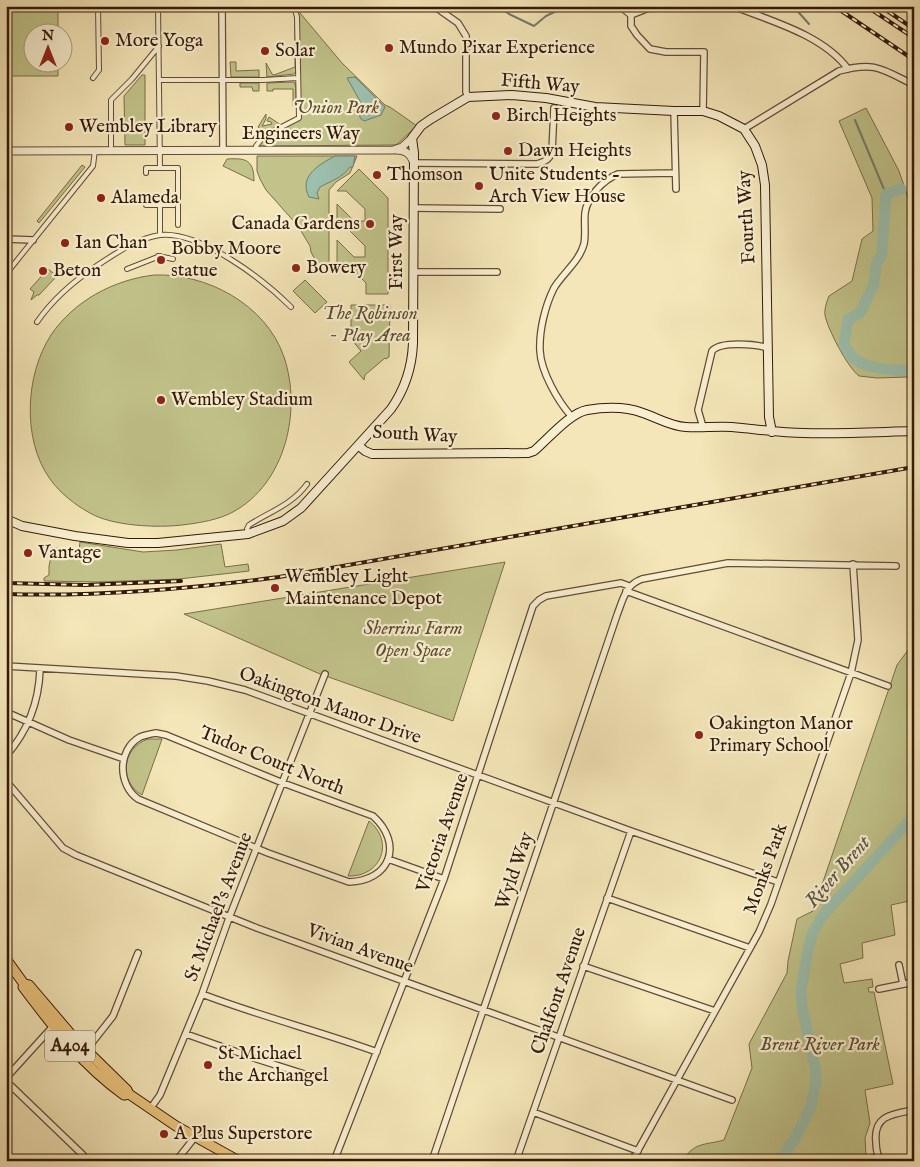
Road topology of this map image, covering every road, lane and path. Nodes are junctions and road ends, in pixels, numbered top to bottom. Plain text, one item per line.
1 (98, 6) edge
2 (158, 6) edge
3 (434, 6) edge
4 (620, 6) edge
5 (654, 6) edge
6 (733, 6) edge
7 (224, 7) edge
8 (294, 7) edge
9 (631, 15) junction
10 (159, 46) junction
11 (848, 69) junction
12 (94, 78) dead end
13 (298, 78) junction
14 (159, 80) junction
15 (223, 80) junction
16 (914, 85) edge
17 (468, 97) junction
18 (554, 108) dead end
19 (674, 111) junction
20 (703, 111) junction
21 (744, 129) junction
22 (412, 138) junction
23 (111, 146) dead end
24 (256, 146) dead end
25 (95, 150) junction
26 (160, 150) junction
27 (223, 150) junction
28 (393, 150) junction
29 (6, 151) edge
30 (413, 162) junction
31 (675, 172) junction
32 (676, 189) dead end
33 (160, 203) dead end
34 (413, 208) junction
35 (500, 209) dead end
36 (178, 225) dead end
37 (160, 235) junction
38 (8, 239) edge
39 (33, 240) junction
40 (160, 256) junction
41 (173, 259) dead end
42 (146, 260) dead end
43 (127, 269) dead end
44 (413, 272) junction
45 (497, 272) dead end
46 (6, 274) edge
47 (291, 308) dead end
48 (37, 322) dead end
49 (768, 348) junction
50 (571, 416) junction
51 (703, 427) junction
52 (914, 431) edge
53 (769, 432) junction
54 (359, 446) junction
55 (307, 484) dead end
56 (6, 519) edge
57 (248, 534) junction
58 (853, 564) junction
59 (896, 566) dead end
60 (628, 589) junction
61 (6, 666) edge
62 (40, 669) junction
63 (851, 673) junction
64 (325, 674) dead end
65 (888, 686) dead end
66 (6, 712) edge
67 (310, 714) junction
68 (28, 723) junction
69 (6, 756) edge
70 (124, 759) junction
71 (478, 775) junction
72 (6, 781) edge
73 (283, 783) junction
74 (554, 802) junction
75 (631, 831) junction
76 (257, 848) junction
77 (388, 859) junction
78 (444, 879) junction
79 (778, 882) junction
80 (607, 898) junction
81 (229, 918) junction
82 (750, 948) junction
83 (138, 953) dead end
84 (6, 959) edge
85 (899, 965) dead end
86 (584, 966) junction
87 (404, 981) junction
88 (914, 982) edge
89 (903, 984) junction
90 (879, 989) dead end
91 (202, 994) junction
92 (484, 1009) junction
93 (715, 1011) junction
94 (56, 1024) junction
95 (186, 1034) junction
96 (559, 1037) junction
97 (377, 1052) junction
98 (83, 1054) junction
99 (320, 1079) dead end
100 (6, 1080) edge
101 (677, 1080) junction
102 (732, 1100) dead end
103 (150, 1109) junction
104 (914, 1110) edge
105 (533, 1112) junction
106 (194, 1137) junction
107 (638, 1151) junction
108 (878, 1159) edge
109 (77, 1161) edge
110 (176, 1161) edge
111 (238, 1161) edge
112 (334, 1161) edge
113 (432, 1161) edge
114 (516, 1161) edge
115 (632, 1161) edge
116 (866, 1161) edge

1 - 12 street
2 - 10 street
3 - 17 street
4 - 9 street
5 - 9 street
6 - 11 street
7 - 8 street
7 - 15 street
8 - 13 street
9 - 20 street
10 - 14 street
10 - 23 street
11 - 16 street
11 - 21 street
13 - 15 street
13 - 24 street
14 - 15 street
14 - 26 street
15 - 27 street
17 - 19 main road, Fifth Way
17 - 22 main road, Fifth Way
18 - 30 street
19 - 20 main road, Fifth Way
19 - 31 street
20 - 21 main road
21 - 49 main road, Fourth Way
22 - 28 street
22 - 30 main road
25 - 26 street, Engineers Way
25 - 29 street, Engineers Way
25 - 39 street
26 - 27 street, Engineers Way
26 - 36 street
27 - 28 street, Engineers Way
28 - 30 street
30 - 34 main road, First Way
31 - 32 street
31 - 50 street
33 - 37 street
34 - 35 street
34 - 44 main road, First Way
37 - 47 street
37 - 48 street
38 - 39 street
39 - 46 street
40 - 41 street
40 - 42 street
40 - 43 street
44 - 45 street
44 - 54 main road, First Way
49 - 51 street
49 - 53 main road, Fourth Way
50 - 51 main road, South Way
50 - 54 main road, South Way
51 - 53 main road, South Way
52 - 53 main road, South Way
54 - 57 main road, South Way
55 - 57 street
56 - 57 main road, South Way
58 - 59 street
58 - 60 street
58 - 63 street, Monks Park
60 - 63 street
60 - 71 street, Victoria Avenue
60 - 74 street, Wyld Way
61 - 62 street, Oakington Manor Drive
62 - 67 street, Oakington Manor Drive
62 - 68 street
63 - 65 street
63 - 79 street, Monks Park
64 - 67 street, St Michael's Avenue
66 - 68 street
67 - 71 street, Oakington Manor Drive
67 - 73 street, St Michael's Avenue
68 - 69 street
68 - 70 street
70 - 73 street, Tudor Court North
70 - 76 street
71 - 74 street, Oakington Manor Drive
71 - 78 street, Victoria Avenue
72 - 81 street, Vivian Avenue
73 - 76 street, St Michael's Avenue
73 - 77 street, Tudor Court North
74 - 75 street, Oakington Manor Drive
74 - 92 street, Wyld Way
75 - 79 street, Oakington Manor Drive
75 - 80 street, Chalfont Avenue
76 - 77 street
76 - 81 street, St Michael's Avenue
77 - 78 street
78 - 87 street, Victoria Avenue
79 - 82 street, Monks Park
80 - 82 street
80 - 86 street, Chalfont Avenue
81 - 87 street, Vivian Avenue
81 - 91 street, St Michael's Avenue
82 - 93 street, Monks Park
83 - 98 street
84 - 94 main road, A404
85 - 89 street
86 - 93 street
86 - 96 street, Chalfont Avenue
87 - 92 street, Vivian Avenue
87 - 97 street, Victoria Avenue
88 - 89 street
89 - 90 street
91 - 95 street, St Michael's Avenue
91 - 97 street
92 - 96 street, Vivian Avenue
92 - 113 street, Wyld Way
93 - 101 street, Monks Park
94 - 98 main road, A404
94 - 100 street
95 - 99 street
95 - 103 street, St Michael's Avenue
96 - 101 street, Vivian Avenue
96 - 105 street, Chalfont Avenue
97 - 112 street, Victoria Avenue
98 - 103 main road, A404
100 - 109 street
101 - 102 street, Vivian Avenue
101 - 107 street, Monks Park
103 - 106 main road, A404
104 - 108 street
105 - 107 street
105 - 114 street, Chalfont Avenue
106 - 110 street
106 - 111 main road, A404
107 - 115 street, Monks Park
108 - 116 street

